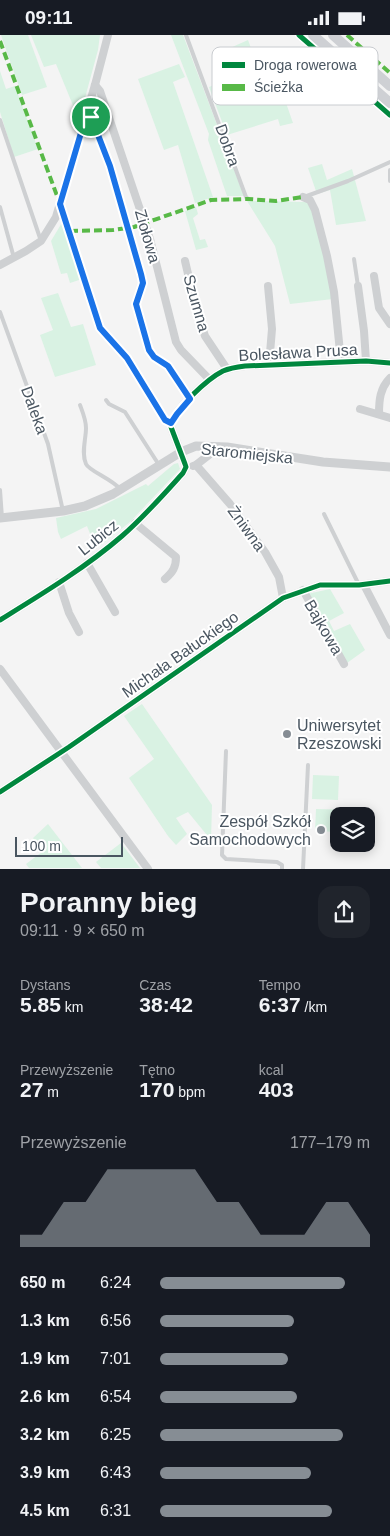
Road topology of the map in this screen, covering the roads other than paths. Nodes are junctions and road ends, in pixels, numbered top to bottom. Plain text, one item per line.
1 (108, 35) edge
2 (186, 35) edge
3 (313, 35) edge
4 (333, 35) edge
5 (326, 47) edge
6 (346, 47) edge
7 (379, 76) edge
8 (95, 85) junction
9 (390, 86) edge
10 (378, 93) edge
11 (390, 103) edge
12 (88, 109) junction
13 (0, 120) edge
14 (390, 162) edge
15 (390, 170) edge
16 (390, 181) edge
17 (303, 197) joint
18 (248, 199) dead end
19 (60, 204) junction
20 (0, 207) edge
21 (41, 241) junction
22 (14, 258) junction
23 (354, 259) dead end
24 (185, 261) dead end
25 (0, 265) edge
26 (374, 277) dead end
27 (268, 286) dead end
28 (358, 286) joint
29 (0, 311) edge
30 (390, 324) edge
31 (366, 361) junction
32 (341, 362) junction
33 (390, 363) edge
34 (269, 365) junction
35 (228, 369) junction
36 (390, 378) edge
37 (209, 379) junction
38 (190, 399) junction
39 (106, 400) dead end
40 (80, 405) dead end
41 (360, 409) dead end
42 (379, 414) junction
43 (390, 418) edge
44 (171, 423) junction
45 (219, 447) junction
46 (182, 452) junction
47 (159, 465) junction
48 (196, 465) junction
49 (186, 467) junction
50 (390, 467) edge
51 (120, 489) junction
52 (0, 490) edge
53 (63, 511) junction
54 (324, 514) dead end
55 (1, 518) edge
56 (135, 523) junction
57 (87, 563) junction
58 (165, 579) dead end
59 (390, 581) edge
60 (59, 582) junction
61 (362, 585) junction
62 (303, 590) junction
63 (283, 598) junction
64 (115, 612) dead end
65 (0, 620) edge
66 (79, 632) dead end
67 (390, 635) edge
68 (344, 664) dead end
69 (0, 669) edge
70 (226, 751) dead end
71 (61, 753) junction
72 (308, 765) dead end
73 (0, 792) edge
74 (148, 869) edge
75 (282, 869) edge
76 (303, 869) edge

1 - 8 street
2 - 18 lane, Dobra
3 - 5 main road
4 - 6 main road
7 - 9 main road
8 - 12 street
8 - 37 street, Ziołowa
10 - 11 main road
12 - 19 street
12 - 38 lane
13 - 21 lane
14 - 17 lane
15 - 16 lane
17 - 32 street
19 - 21 street
19 - 44 street
20 - 22 lane
21 - 22 street
22 - 25 street
23 - 28 lane
24 - 35 street, Szumna
26 - 30 street
27 - 34 street
28 - 31 street
29 - 53 lane, Daleka
31 - 32 street, Bolesława Prusa
31 - 33 street, Bolesława Prusa
32 - 34 street, Bolesława Prusa
34 - 35 street, Bolesława Prusa
35 - 37 street, Bolesława Prusa
36 - 42 street
37 - 38 street, Bolesława Prusa
38 - 44 street, Bolesława Prusa
39 - 47 lane
40 - 51 lane
41 - 42 street
42 - 43 street
44 - 46 street
45 - 46 street, Staromiejska
45 - 48 street
45 - 50 street, Staromiejska
46 - 47 street, Staromiejska
46 - 49 street
47 - 51 street, Staromiejska
48 - 49 street
48 - 63 street, Żniwna
49 - 56 street, Lubicz
51 - 53 street, Staromiejska
52 - 55 lane
53 - 55 street, Staromiejska
54 - 61 lane
56 - 57 street, Lubicz
56 - 58 street
57 - 60 street, Lubicz
57 - 64 street
59 - 61 street, Michała Bałuckiego
60 - 65 street, Lubicz
60 - 66 street
61 - 62 street, Michała Bałuckiego
61 - 67 street
62 - 63 street, Michała Bałuckiego
62 - 68 street, Bajkowa
63 - 71 street, Michała Bałuckiego
69 - 71 street
70 - 75 lane
71 - 73 street, Michała Bałuckiego
71 - 74 street
72 - 76 lane

